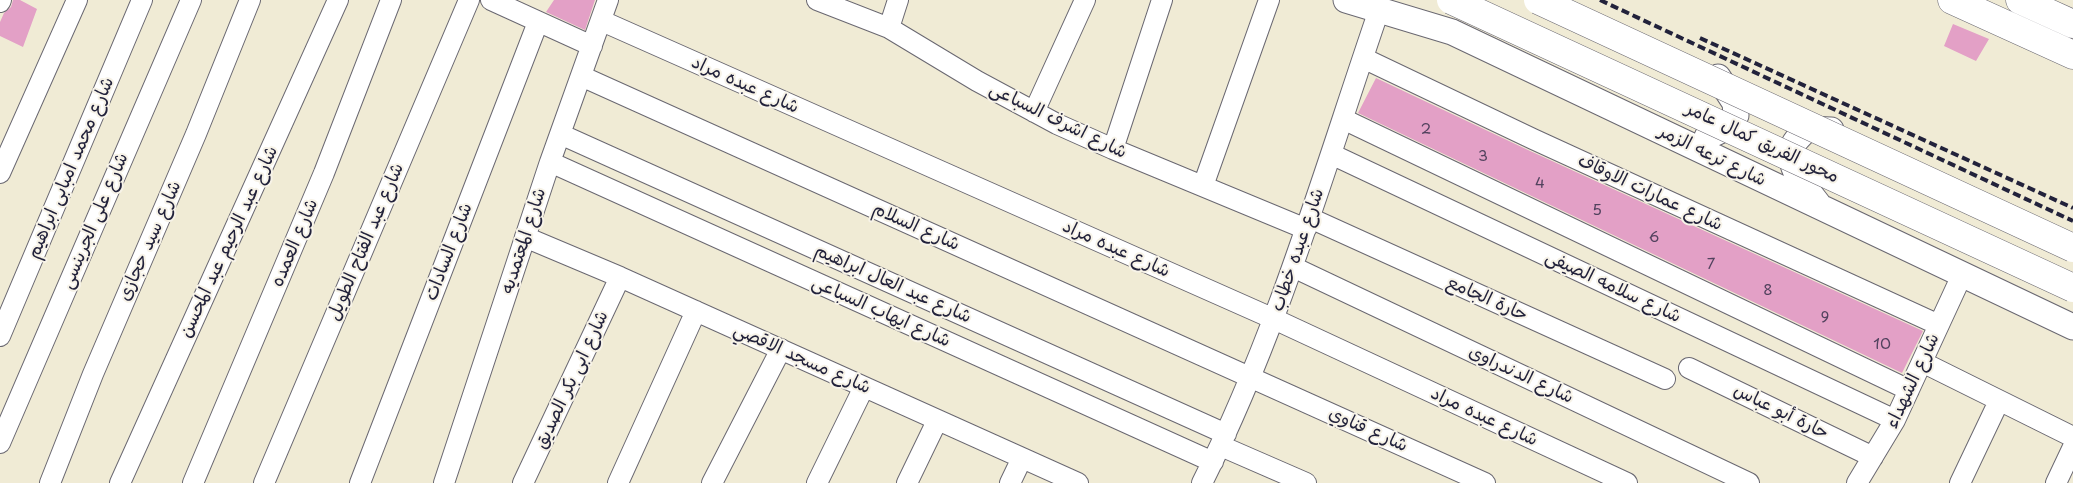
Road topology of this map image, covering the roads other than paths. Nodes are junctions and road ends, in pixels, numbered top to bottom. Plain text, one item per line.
1 (77, 0) edge
2 (142, 0) edge
3 (191, 0) edge
4 (250, 0) edge
5 (338, 0) edge
6 (391, 0) edge
7 (469, 0) edge
8 (491, 0) edge
9 (608, 0) edge
10 (817, 0) edge
11 (898, 0) edge
12 (1084, 0) edge
13 (1162, 0) edge
14 (1269, 0) edge
15 (1346, 0) edge
16 (1451, 0) edge
17 (1538, 0) edge
18 (1952, 0) edge
19 (2020, 0) edge
20 (1388, 5) edge
21 (531, 12) edge
22 (602, 21) junction
23 (2073, 24) edge
24 (889, 28) junction
25 (592, 46) junction
26 (2073, 55) edge
27 (1363, 58) junction
28 (1715, 72) dead end
29 (582, 76) junction
30 (1034, 112) junction
31 (1342, 119) junction
32 (1844, 130) dead end
33 (560, 134) junction
34 (1680, 140) junction
35 (1113, 149) junction
36 (1331, 154) junction
37 (550, 162) junction
38 (0, 174) edge
39 (1203, 186) junction
40 (1820, 207) junction
41 (1308, 224) junction
42 (525, 237) junction
43 (2073, 248) edge
44 (1293, 267) junction
45 (1962, 275) junction
46 (620, 277) junction
47 (2073, 288) edge
48 (696, 311) junction
49 (1274, 319) junction
50 (1939, 326) junction
51 (2073, 327) edge
52 (0, 336) edge
53 (781, 349) junction
54 (1922, 362) junction
55 (1689, 368) dead end
56 (1251, 378) junction
57 (1665, 379) dead end
58 (864, 387) junction
59 (1909, 390) junction
60 (1999, 401) junction
61 (1895, 420) junction
62 (937, 421) junction
63 (2073, 438) edge
64 (0, 443) edge
65 (1220, 447) junction
66 (2073, 447) edge
67 (1874, 457) junction
68 (1022, 458) junction
69 (50, 483) edge
70 (120, 483) edge
71 (193, 483) edge
72 (264, 483) edge
73 (360, 483) edge
74 (444, 483) edge
75 (523, 483) edge
76 (618, 483) edge
77 (712, 483) edge
78 (817, 483) edge
79 (907, 483) edge
80 (1010, 483) edge
81 (1078, 483) edge
82 (1202, 483) edge
83 (1306, 483) edge
84 (1485, 483) edge
85 (1627, 483) edge
86 (1749, 483) edge
87 (1857, 483) edge
88 (1960, 483) edge
89 (2056, 483) edge

1 - 38 street
2 - 52 street, شارع محمد امبابى ابراهيم
3 - 64 street, شارع على الجرينسى
4 - 69 street, شارع سيد حجازى
5 - 70 street, شارع عبد الرحيم عبد المحسن
6 - 71 street, شارع العمده
7 - 72 street, شارع عبد الفتاح الطويل
8 - 21 street
9 - 22 street, شارع المعتمديه
10 - 24 street, شارع اشرف السباعى
11 - 24 street
12 - 30 street
13 - 35 street
14 - 39 street
15 - 20 street, شارع ترعه الزمر
16 - 47 main road, محور الفريق كمال عامر, bridge
17 - 43 main road, محور الفريق كمال عامر, bridge
18 - 26 main road
19 - 23 main road
20 - 27 street, شارع عبده خطاب
20 - 34 street, شارع ترعه الزمر
21 - 25 street
21 - 73 street, شارع السادات
22 - 25 street, شارع المعتمديه
22 - 49 street, شارع عبده مراد
24 - 30 street, شارع اشرف السباعى
25 - 29 street, شارع المعتمديه
27 - 31 street, شارع عبده خطاب
27 - 50 street, شارع عمارات الاوقاف
28 - 34 street
29 - 33 street, شارع المعتمديه
29 - 56 street, شارع السلام
30 - 35 street, شارع اشرف السباعى
31 - 36 street, شارع عبده خطاب
31 - 59 street
32 - 40 street
33 - 37 street, شارع المعتمديه
33 - 65 street, شارع عبد العال ابراهيم
34 - 40 street, شارع ترعه الزمر
35 - 39 street, شارع اشرف السباعى
36 - 41 street, شارع عبده خطاب
36 - 61 street, شارع سلامه الصيفى
37 - 42 street, شارع المعتمديه
37 - 65 street, شارع ايهاب السباعى
39 - 41 street, شارع اشرف السباعى
40 - 45 street, شارع ترعه الزمر
41 - 44 street, شارع عبده خطاب
41 - 57 street, حارة الجامع
42 - 46 street, شارع مسجد الاقصي
42 - 74 street, شارع المعتمديه
44 - 49 street, شارع عبده خطاب
44 - 86 street, شارع الدندراوى
45 - 50 street, شارع الشهداء
45 - 51 street, شارع ترعه الزمر
46 - 48 street, شارع مسجد الاقصي
46 - 75 street, شارع ابى بكر الصديق
48 - 53 street, شارع مسجد الاقصي
48 - 76 street
49 - 56 street, شارع عبده خطاب
49 - 85 street, شارع عبده مراد
50 - 54 street, شارع الشهداء
53 - 58 street, شارع مسجد الاقصي
53 - 77 street
54 - 59 street, شارع الشهداء
54 - 60 street
55 - 67 street, حارة أبو عباس
56 - 65 street, شارع عبده خطاب
56 - 84 street, شارع قناوي
58 - 62 street, شارع مسجد الاقصي
58 - 78 street
59 - 61 street, شارع الشهداء
60 - 63 street
60 - 88 street
61 - 67 street, شارع الشهداء
62 - 68 street, شارع مسجد الاقصي
62 - 79 street
65 - 82 street, شارع عبده خطاب
65 - 83 street
66 - 89 street
67 - 87 street, شارع الشهداء
68 - 80 street
68 - 81 street, شارع مسجد الاقصي

